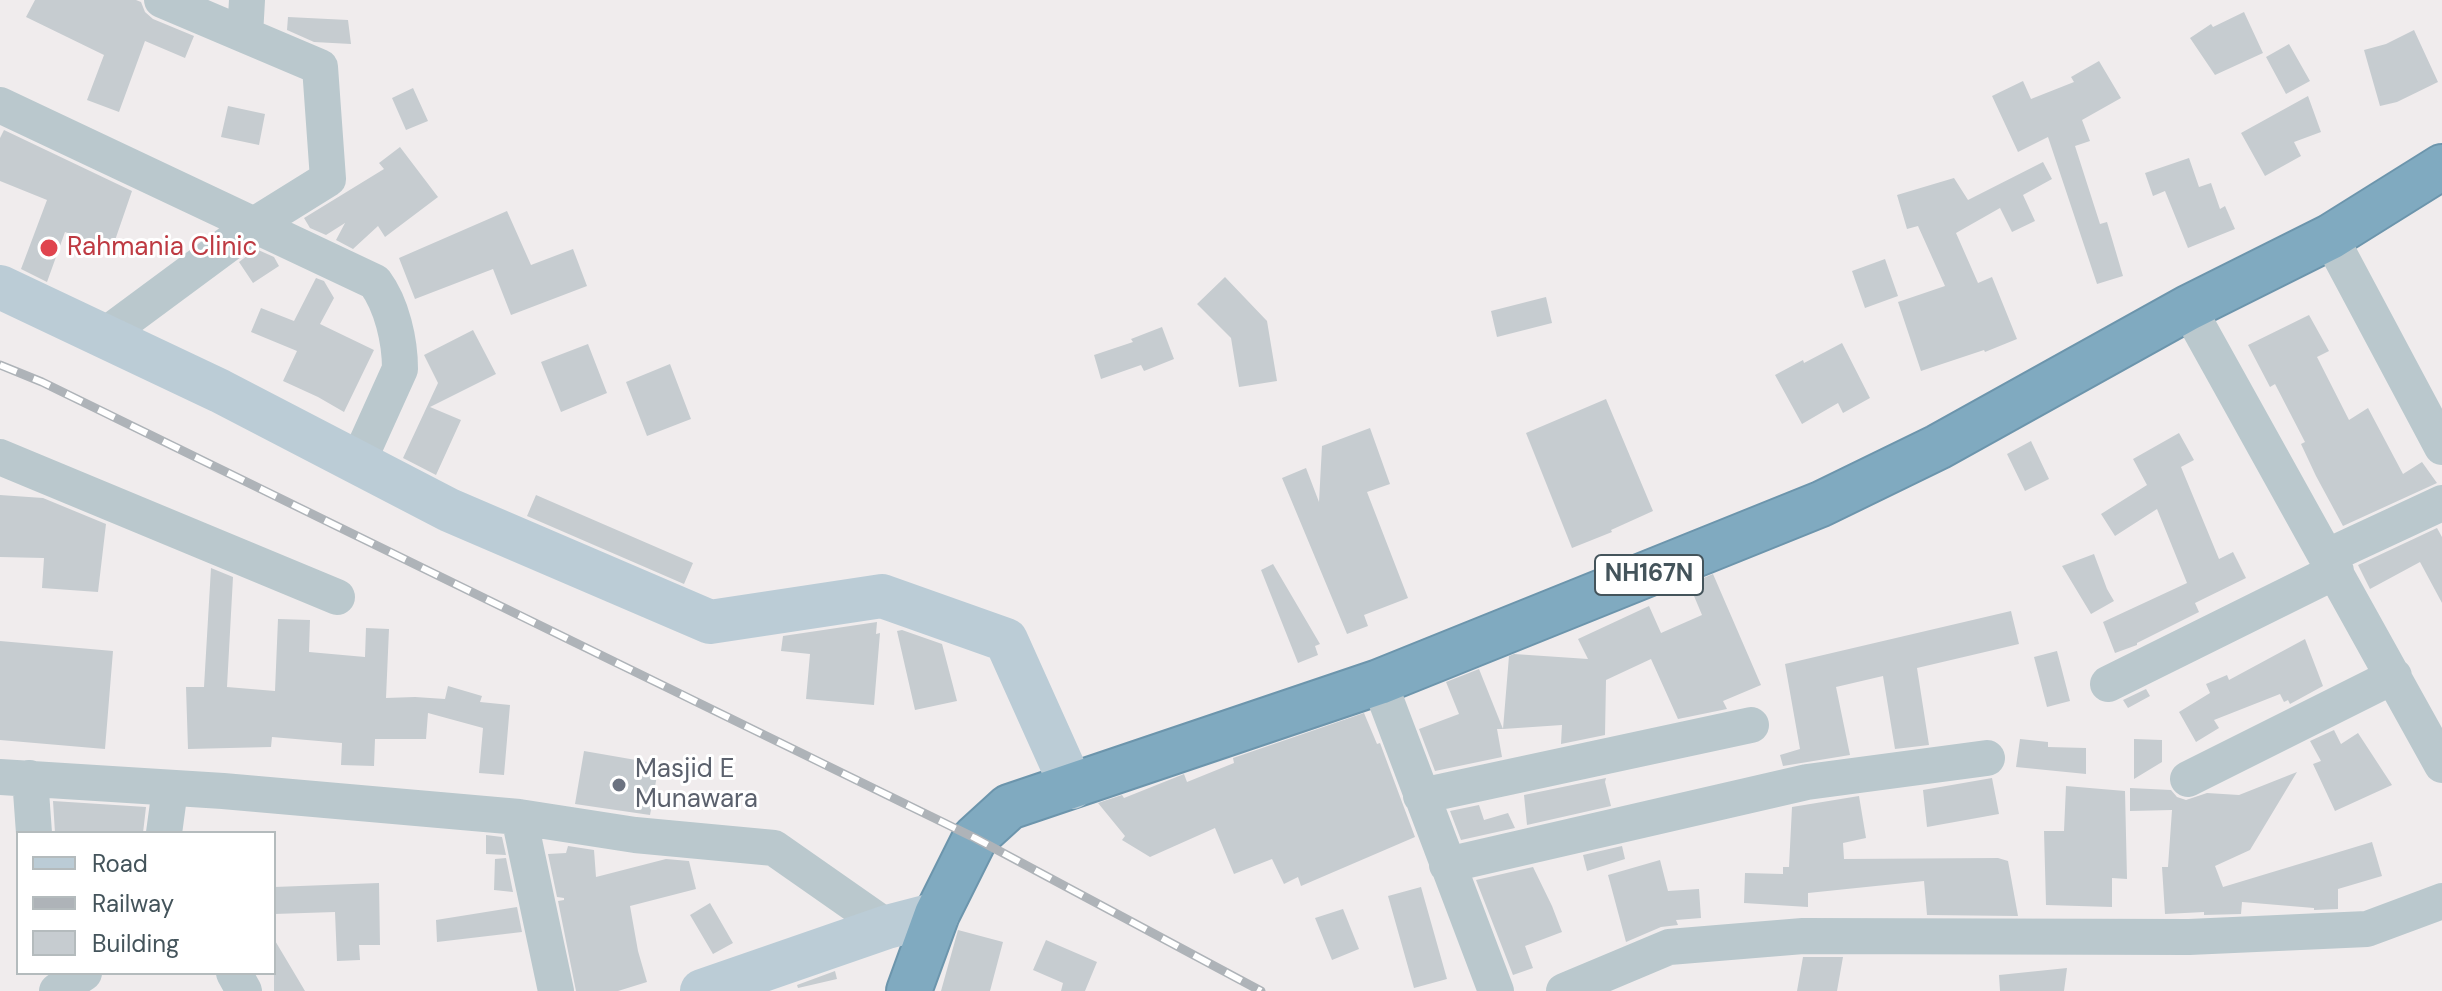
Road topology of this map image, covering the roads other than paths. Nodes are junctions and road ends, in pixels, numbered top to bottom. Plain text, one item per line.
1 (162, 0) edge
2 (247, 0) edge
3 (245, 35) junction
4 (0, 105) edge
5 (2442, 167) edge
6 (254, 225) junction
7 (2330, 237) junction
8 (0, 287) edge
9 (2188, 308) junction
10 (104, 336) junction
11 (2442, 447) edge
12 (0, 457) edge
13 (358, 462) junction
14 (2442, 503) edge
15 (2332, 564) junction
16 (337, 597) dead end
17 (2394, 676) junction
18 (1379, 682) junction
19 (2108, 684) dead end
20 (1751, 725) dead end
21 (1987, 758) dead end
22 (2442, 765) edge
23 (15, 777) edge
24 (2188, 779) dead end
25 (1072, 787) junction
26 (170, 789) junction
27 (1421, 796) junction
28 (519, 817) junction
29 (33, 831) edge
30 (164, 831) edge
31 (1447, 865) junction
32 (2442, 901) edge
33 (937, 914) junction
34 (887, 927) junction
35 (81, 975) edge
36 (57, 991) edge
37 (556, 991) edge
38 (702, 991) edge
39 (909, 991) edge
40 (1496, 991) edge
41 (1564, 991) edge

1 - 3 street
2 - 3 street
3 - 6 street
4 - 6 street
5 - 7 highway, NH167N
6 - 10 street
6 - 13 street
7 - 9 highway, NH167N
7 - 11 street
8 - 10 street
9 - 15 street
9 - 18 highway, NH167N
10 - 13 street
12 - 16 street
13 - 25 street
14 - 15 street
15 - 17 street
15 - 19 street
17 - 22 street
17 - 24 street
18 - 25 highway, NH167N
18 - 27 street
20 - 27 street
21 - 31 street
23 - 26 street
23 - 29 street
25 - 33 highway, NH167N
26 - 28 street
26 - 30 street
27 - 31 street
28 - 34 street
28 - 37 street
31 - 40 street
32 - 41 street
33 - 34 street
33 - 39 highway, NH167N
34 - 38 street
35 - 36 street

